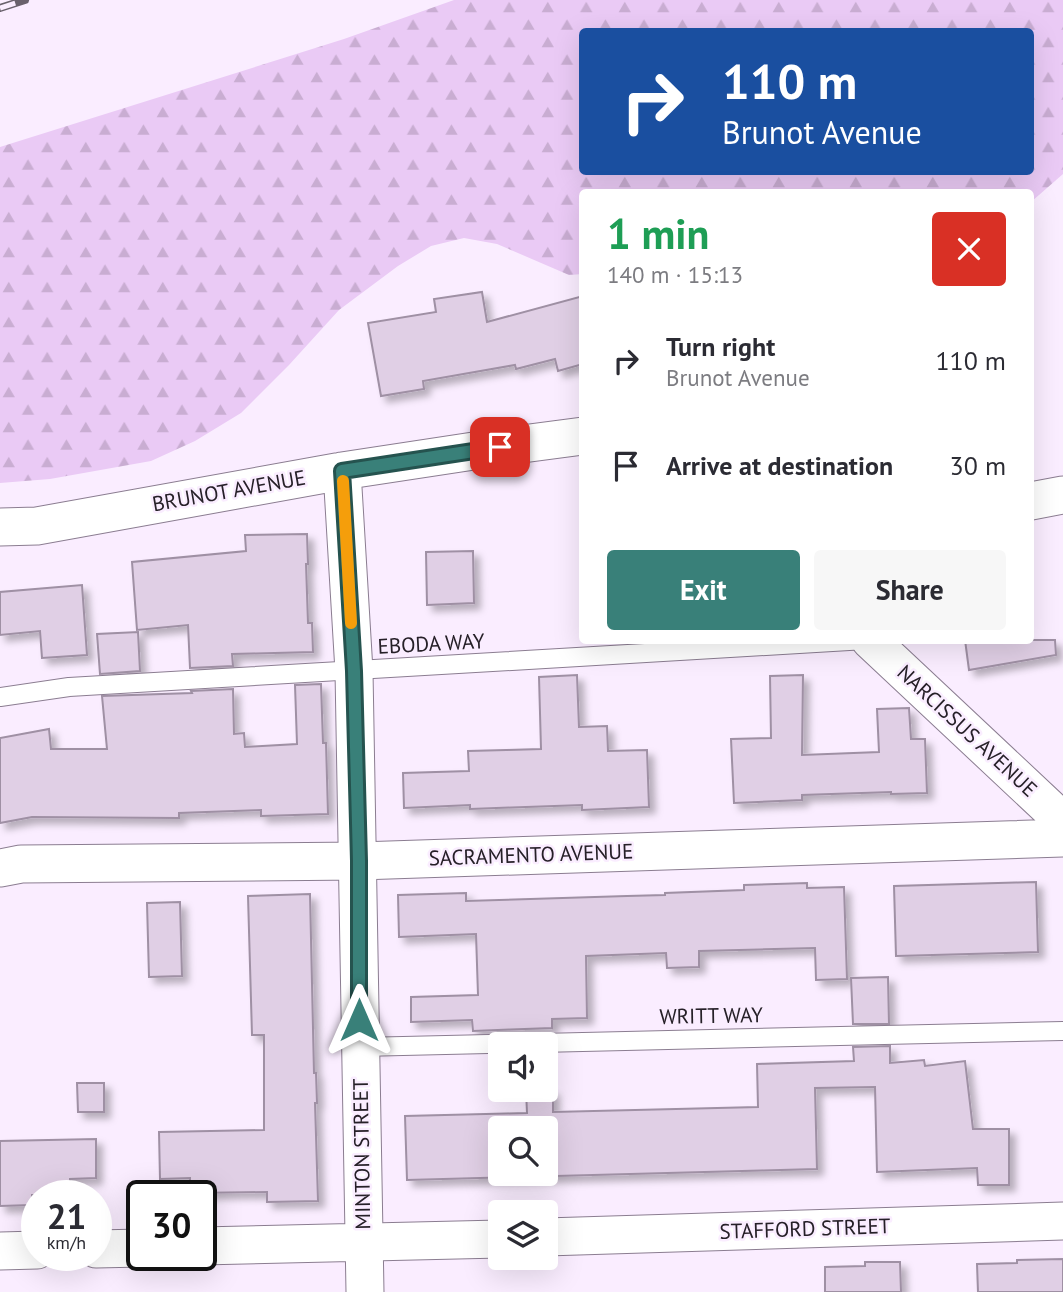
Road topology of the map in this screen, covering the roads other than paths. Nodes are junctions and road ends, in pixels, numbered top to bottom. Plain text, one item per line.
1 (579, 437) edge
2 (342, 471) junction
3 (1063, 495) edge
4 (1034, 500) edge
5 (0, 527) edge
6 (802, 644) edge
7 (872, 644) edge
8 (354, 671) junction
9 (0, 697) edge
10 (1063, 821) edge
11 (1063, 838) edge
12 (359, 861) junction
13 (0, 868) edge
14 (1063, 1031) edge
15 (360, 1047) junction
16 (1063, 1221) edge
17 (558, 1237) edge
18 (488, 1239) edge
19 (363, 1243) junction
20 (217, 1246) edge
21 (21, 1250) edge
22 (0, 1251) edge
23 (365, 1292) edge

1 - 2 street, BRUNOT AVENUE
2 - 5 street, BRUNOT AVENUE
2 - 8 street, MINTON STREET
3 - 4 street
6 - 8 lane, EBODA WAY
7 - 10 street, NARCISSUS AVENUE
8 - 9 lane, EBODA WAY
8 - 12 street, MINTON STREET
11 - 12 street, SACRAMENTO AVENUE
12 - 13 street, SACRAMENTO AVENUE
12 - 15 street, MINTON STREET
14 - 15 lane, WRITT WAY
15 - 19 street, MINTON STREET
16 - 17 street, STAFFORD STREET
18 - 19 street
19 - 20 street
19 - 23 street, MINTON STREET
21 - 22 street

